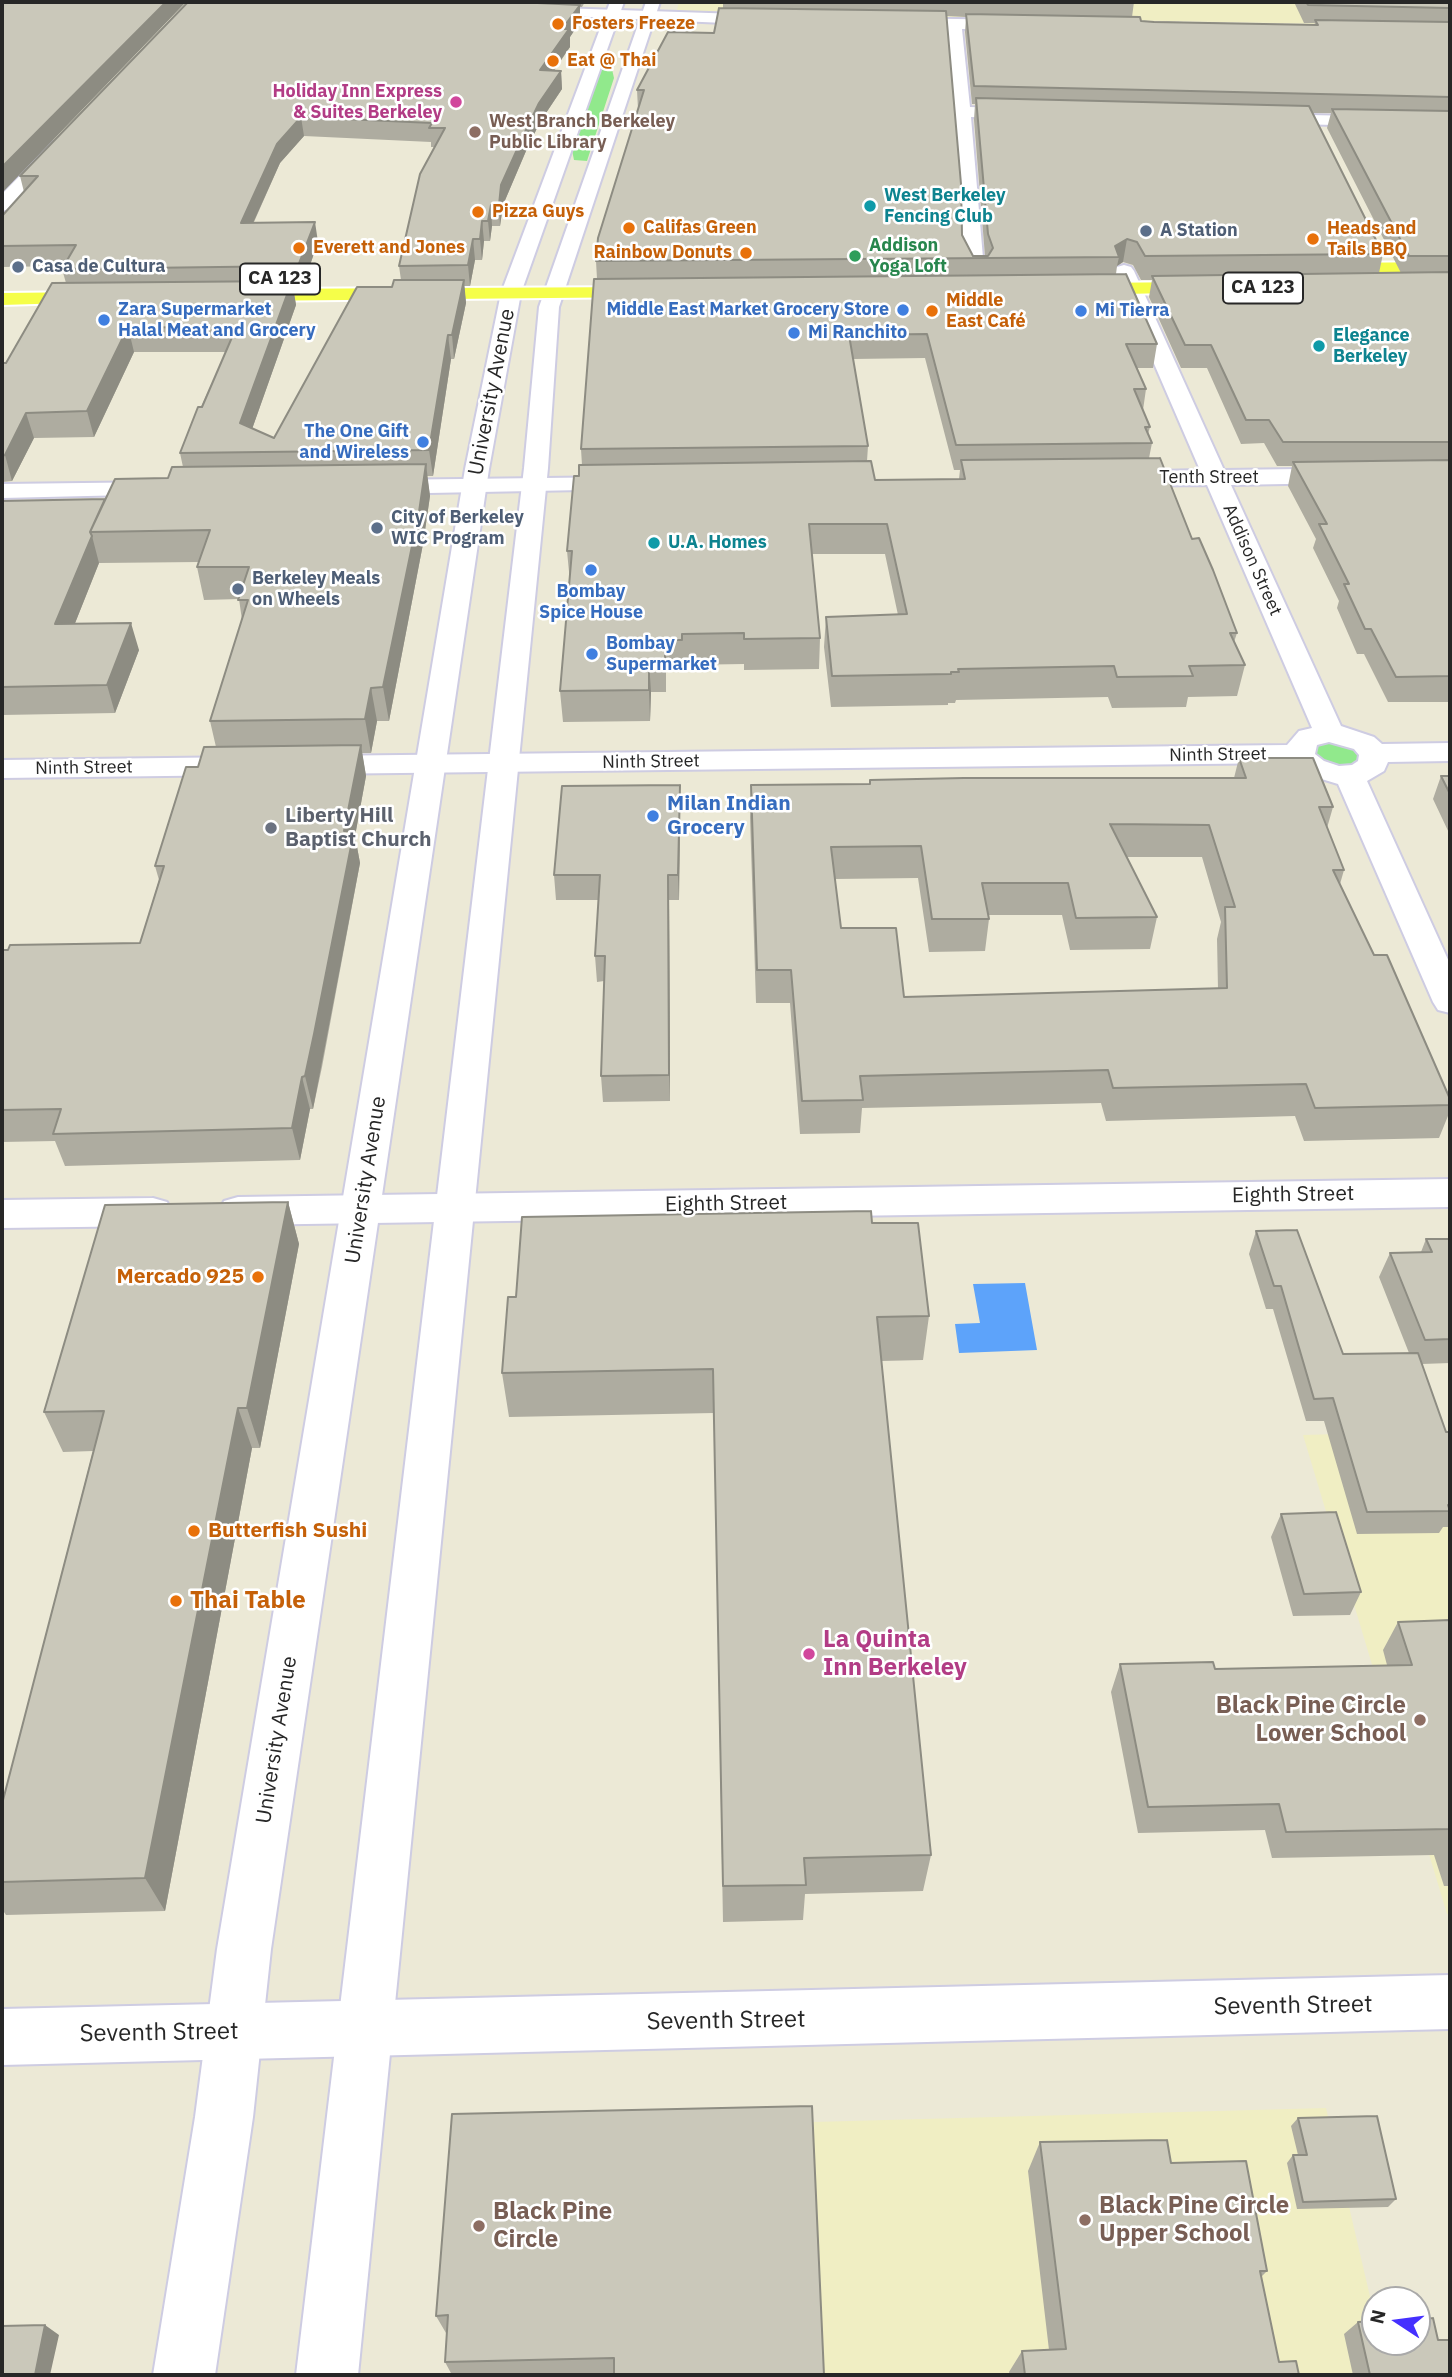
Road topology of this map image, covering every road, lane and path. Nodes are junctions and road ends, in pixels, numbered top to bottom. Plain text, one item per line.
1 (615, 8) edge
2 (650, 9) edge
3 (510, 10) edge
4 (787, 21) edge
5 (879, 22) edge
6 (954, 24) junction
7 (1033, 25) edge
8 (960, 112) junction
9 (1041, 114) edge
10 (1244, 119) edge
11 (1312, 120) junction
12 (1450, 123) edge
13 (71, 134) edge
14 (1321, 140) edge
15 (2, 205) edge
16 (1372, 245) edge
17 (1450, 268) edge
18 (978, 272) junction
19 (1389, 277) junction
20 (1311, 278) edge
21 (1219, 279) edge
22 (2, 280) edge
23 (1128, 280) junction
24 (1062, 281) edge
25 (658, 284) edge
26 (514, 285) junction
27 (555, 285) junction
28 (1450, 286) edge
29 (230, 287) edge
30 (2, 299) edge
31 (1450, 474) edge
32 (1216, 478) junction
33 (1097, 479) edge
34 (650, 484) edge
35 (534, 485) junction
36 (474, 486) junction
37 (349, 487) edge
38 (188, 489) edge
39 (2, 491) edge
40 (1329, 733) junction
41 (1450, 752) edge
42 (1374, 753) junction
43 (1300, 754) junction
44 (431, 764) junction
45 (503, 764) junction
46 (2, 769) edge
47 (1349, 775) junction
48 (1450, 1002) edge
49 (1450, 1193) edge
50 (455, 1208) junction
51 (361, 1210) junction
52 (2, 1214) edge
53 (1450, 2002) edge
54 (365, 2030) junction
55 (235, 2032) junction
56 (2, 2037) edge
57 (184, 2375) edge
58 (327, 2375) edge

1 - 2 street
1 - 3 street
1 - 26 street, University Avenue
2 - 4 street
2 - 27 street, University Avenue
5 - 6 street
6 - 7 street
6 - 8 street
8 - 9 street
8 - 18 street
10 - 11 street
11 - 12 street
11 - 14 street
13 - 15 street
16 - 19 street
17 - 19 main road, CA 123
18 - 18 main road
19 - 20 main road, CA 123
19 - 28 main road, CA 123
21 - 23 main road, CA 123
22 - 30 main road
23 - 24 main road, CA 123
23 - 32 street, Addison Street
25 - 27 main road, CA 123
26 - 27 main road, CA 123
26 - 29 main road, CA 123
26 - 36 street, University Avenue
27 - 35 street, University Avenue
31 - 32 street, Tenth Street
32 - 33 street, Tenth Street
32 - 40 street, Addison Street
34 - 35 street
35 - 36 street
35 - 45 street, University Avenue
36 - 37 street
36 - 44 street, University Avenue
38 - 39 street
40 - 42 street
40 - 43 street
41 - 42 street
42 - 47 street
43 - 45 street, Ninth Street
43 - 47 street
44 - 45 street, Ninth Street
44 - 46 street, Ninth Street
44 - 51 street, University Avenue
45 - 50 street, University Avenue
47 - 48 street
49 - 50 street, Eighth Street
50 - 51 street, Eighth Street
50 - 54 street, University Avenue
51 - 52 street, Eighth Street
51 - 55 street, University Avenue
53 - 54 street, Seventh Street
54 - 55 street, Seventh Street
54 - 58 street, University Avenue
55 - 56 street, Seventh Street
55 - 57 street, University Avenue

